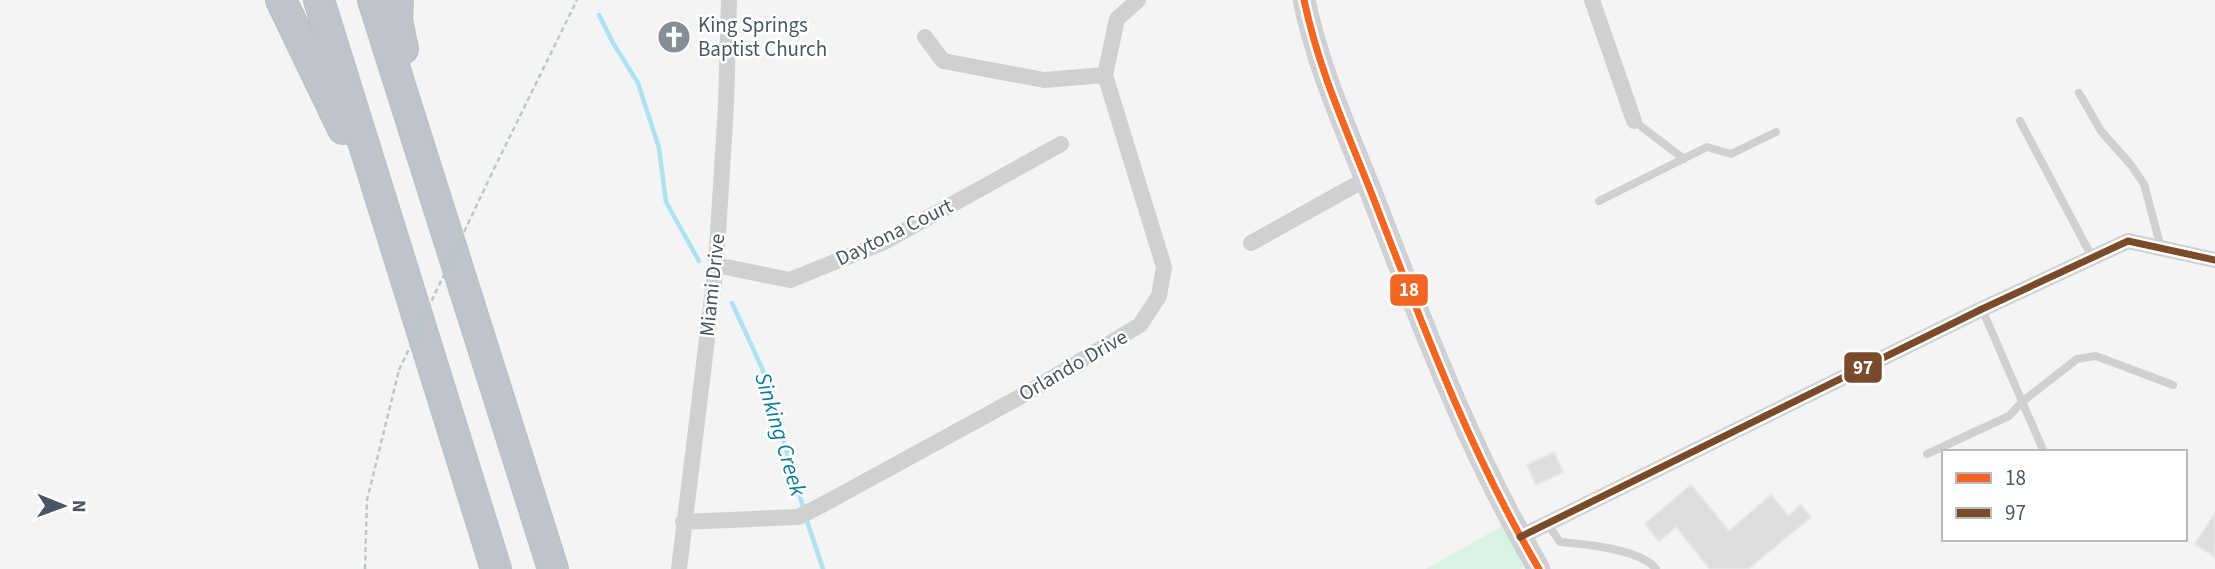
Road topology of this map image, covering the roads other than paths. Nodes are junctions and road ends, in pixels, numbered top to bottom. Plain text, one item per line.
1 (281, 0) edge
2 (319, 0) edge
3 (373, 0) edge
4 (398, 0) edge
5 (729, 0) edge
6 (1138, 0) edge
7 (1304, 0) edge
8 (1592, 0) edge
9 (925, 37) dead end
10 (1105, 75) junction
11 (2079, 93) dead end
12 (1634, 121) joint
13 (2020, 121) dead end
14 (1776, 132) dead end
15 (1061, 144) dead end
16 (1684, 159) junction
17 (1366, 179) junction
18 (431, 183) junction
19 (1599, 201) dead end
20 (383, 210) junction
21 (1251, 243) dead end
22 (2161, 248) junction
23 (2092, 257) junction
24 (2215, 260) edge
25 (716, 265) junction
26 (1982, 309) junction
27 (2173, 385) dead end
28 (2022, 402) junction
29 (2043, 450) edge
30 (1927, 454) dead end
31 (683, 522) junction
32 (1547, 523) junction
33 (1520, 537) junction
34 (496, 569) edge
35 (553, 569) edge
36 (678, 569) edge
37 (1539, 569) edge
38 (1656, 569) edge

1 - 20 highway
2 - 20 highway
3 - 18 highway
4 - 18 highway
5 - 25 street, Miami Drive
6 - 10 street, Orlando Drive
7 - 17 street
8 - 12 street
9 - 10 street
10 - 31 street, Orlando Drive
11 - 22 lane
12 - 16 lane
13 - 23 lane
14 - 16 lane
15 - 25 street, Daytona Court
16 - 19 lane
17 - 21 street
17 - 33 street
18 - 35 highway
20 - 34 highway
22 - 23 street
22 - 24 street
23 - 26 street
25 - 31 street, Miami Drive
26 - 28 lane
26 - 32 street
27 - 28 lane
28 - 29 lane
28 - 30 lane
31 - 36 street, Miami Drive
32 - 33 street
32 - 38 lane
33 - 37 street

